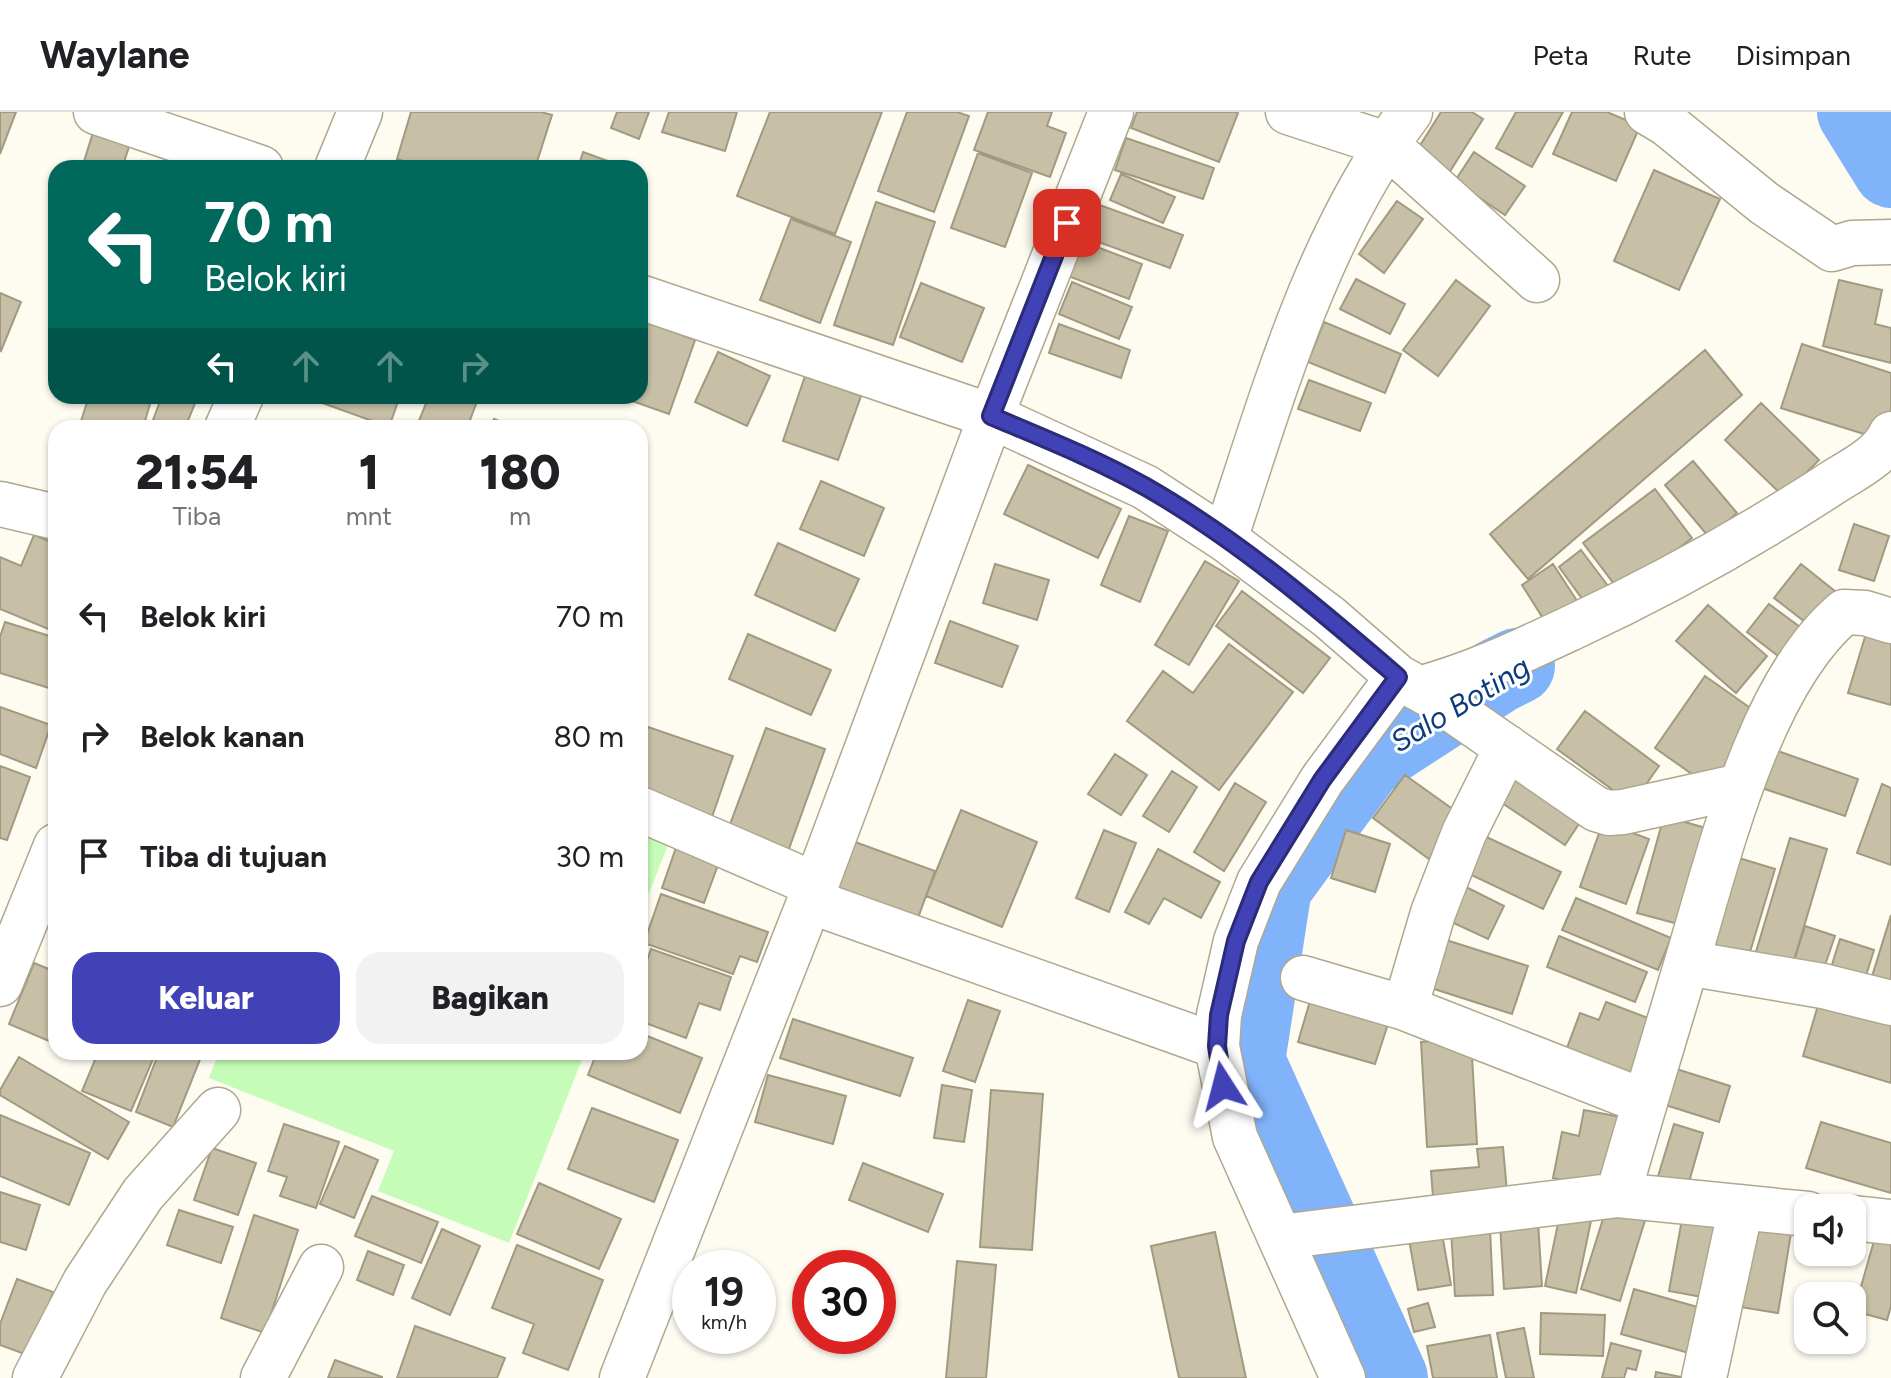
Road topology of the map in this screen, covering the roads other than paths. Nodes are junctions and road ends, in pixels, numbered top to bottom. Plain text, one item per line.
1 (96, 112) edge
2 (360, 112) edge
3 (1111, 112) edge
4 (1288, 112) edge
5 (1647, 112) edge
6 (1398, 128) edge
7 (237, 160) edge
8 (340, 160) edge
9 (1885, 250) edge
10 (1537, 280) dead end
11 (648, 300) edge
12 (991, 416) junction
13 (1891, 434) edge
14 (0, 504) edge
15 (48, 515) edge
16 (1225, 539) junction
17 (1891, 621) edge
18 (1417, 688) junction
19 (1496, 739) junction
20 (1741, 786) junction
21 (648, 813) edge
22 (48, 864) edge
23 (813, 893) junction
24 (1687, 963) junction
25 (3, 968) edge
26 (1303, 978) dead end
27 (1891, 1003) edge
28 (1405, 1008) junction
29 (1217, 1046) junction
30 (1645, 1102) junction
31 (218, 1110) dead end
32 (1618, 1195) junction
33 (1741, 1207) junction
34 (1794, 1213) edge
35 (1866, 1219) edge
36 (1891, 1222) edge
37 (1288, 1235) junction
38 (321, 1267) dead end
39 (35, 1378) edge
40 (263, 1378) edge
41 (622, 1378) edge
42 (1343, 1378) edge
43 (1704, 1378) edge

1 - 7 street
2 - 8 street
3 - 12 street
4 - 6 street
5 - 9 street
6 - 10 street
6 - 16 street
11 - 12 street
12 - 16 street
12 - 23 street
13 - 18 street
14 - 15 street
16 - 18 street
17 - 20 street
18 - 19 street
18 - 29 street
19 - 20 street
19 - 28 street
20 - 24 street
21 - 23 street
22 - 25 street
23 - 29 street
23 - 41 street
24 - 27 street
24 - 30 street
26 - 28 street
28 - 30 street
29 - 37 street
30 - 32 street
31 - 39 street
32 - 33 street
32 - 37 street
33 - 34 street
33 - 43 street
35 - 36 street
37 - 42 street
38 - 40 street

